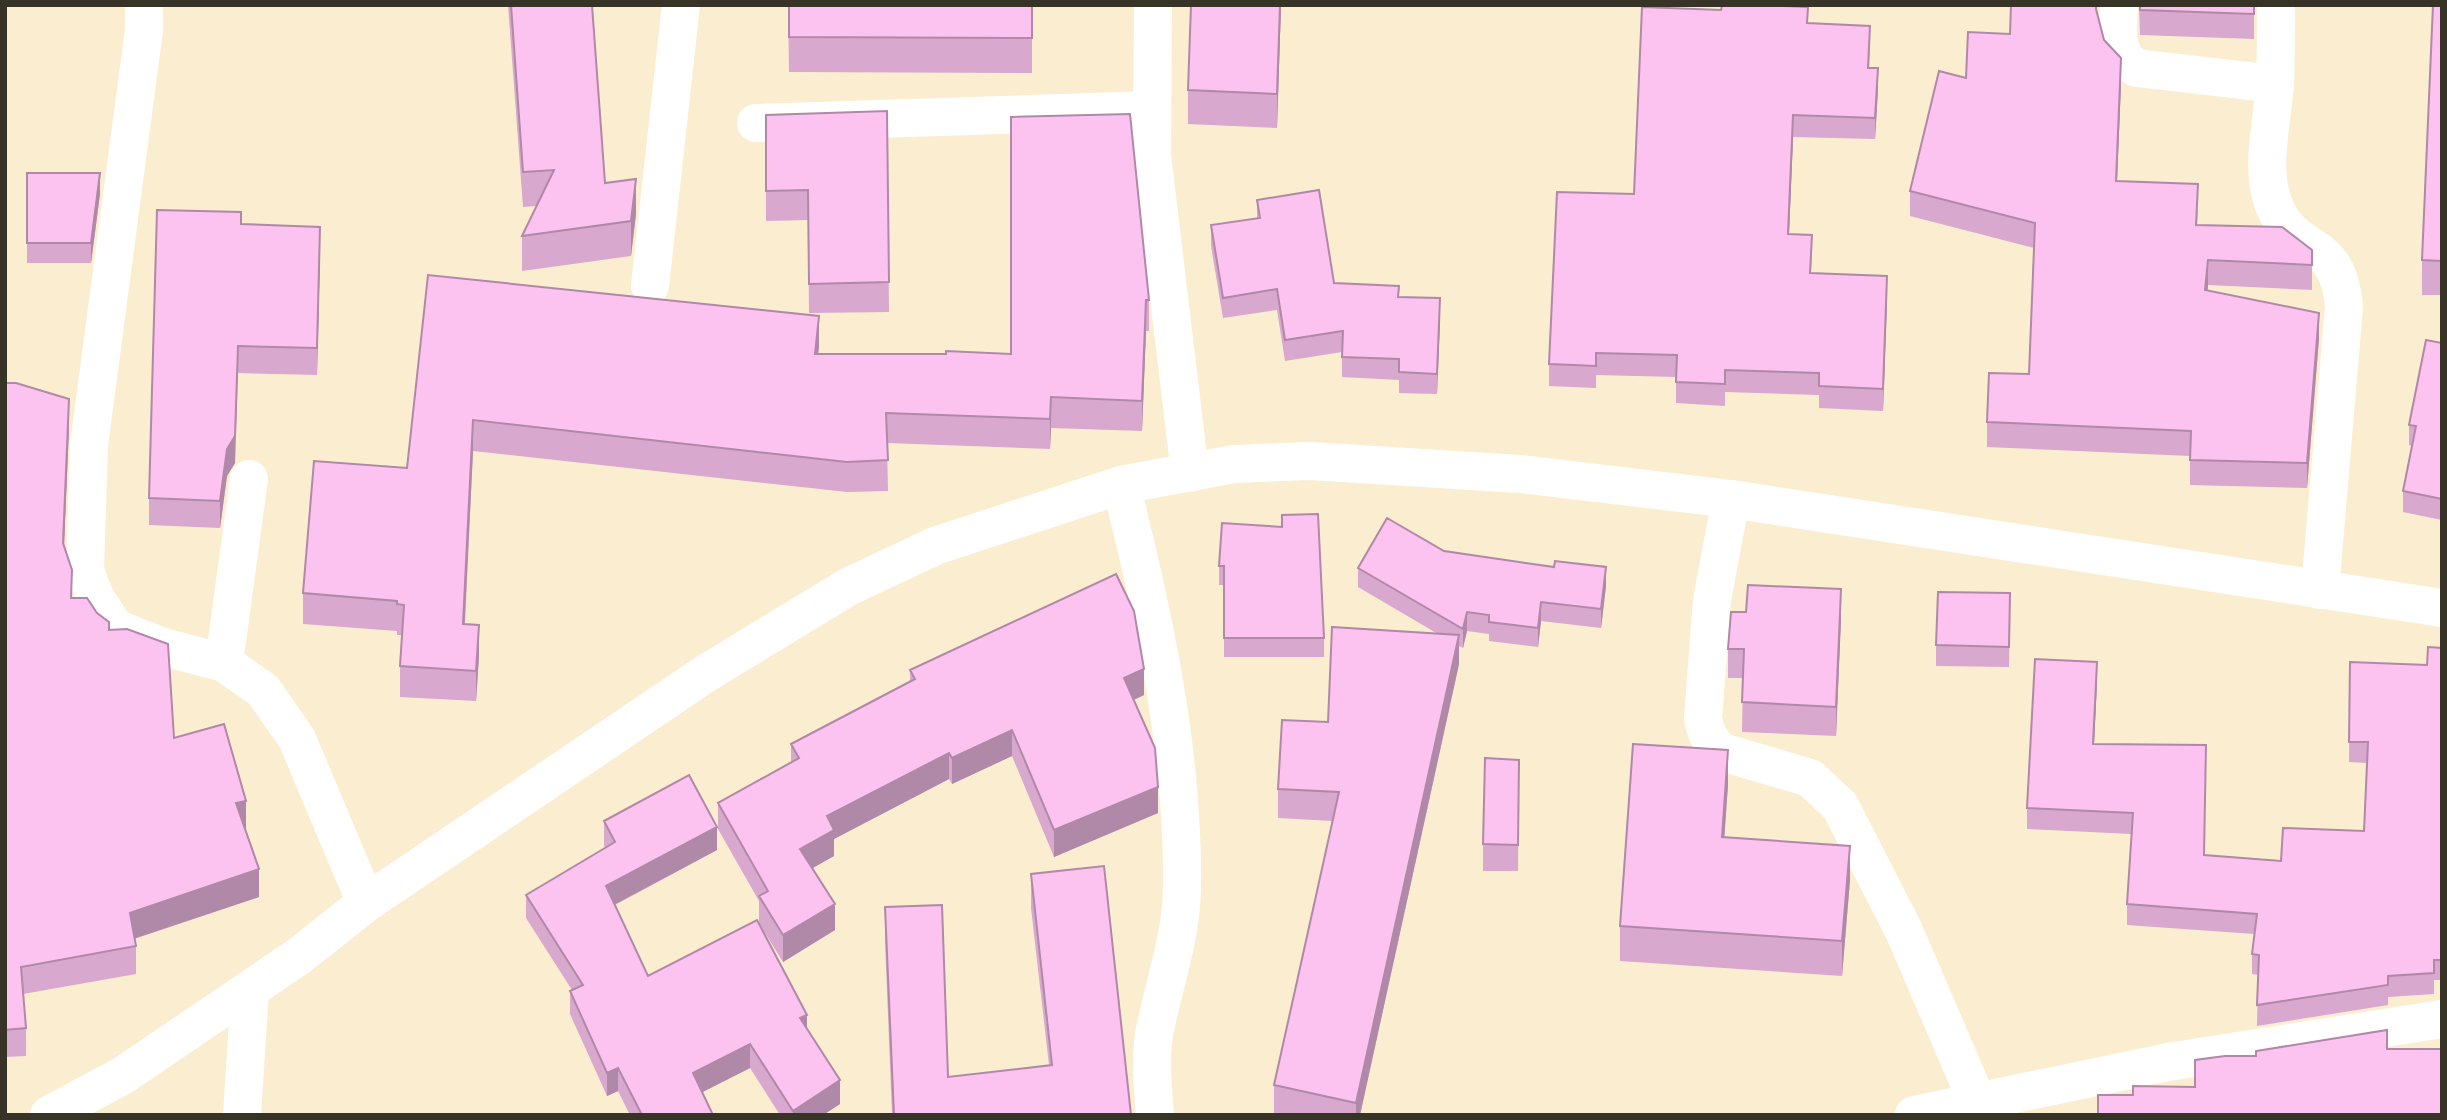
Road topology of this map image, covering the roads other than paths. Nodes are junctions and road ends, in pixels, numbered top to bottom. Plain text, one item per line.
1 (144, 5) edge
2 (681, 5) edge
3 (1153, 5) edge
4 (2119, 5) edge
5 (2276, 5) edge
6 (2275, 85) junction
7 (1152, 110) junction
8 (756, 123) dead end
9 (650, 286) dead end
10 (56, 400) edge
11 (93, 411) junction
12 (1190, 473) junction
13 (249, 479) dead end
14 (1121, 485) junction
15 (1731, 499) junction
16 (2320, 590) junction
17 (2442, 608) edge
18 (224, 663) junction
19 (366, 903) junction
20 (250, 991) junction
21 (2442, 1019) edge
22 (1980, 1108) edge
23 (49, 1115) edge
24 (243, 1115) edge
25 (1155, 1115) edge
26 (1914, 1115) edge

1 - 11 main road
2 - 9 main road
3 - 7 main road
4 - 6 main road
5 - 6 main road
6 - 16 main road
7 - 8 main road
7 - 12 main road
10 - 11 main road
11 - 18 main road
12 - 14 main road
12 - 15 main road
13 - 18 main road
14 - 19 main road
14 - 25 main road
15 - 16 main road
15 - 22 main road
16 - 17 main road
18 - 19 main road
19 - 20 main road
20 - 23 main road
20 - 24 main road
21 - 22 main road
22 - 26 main road

